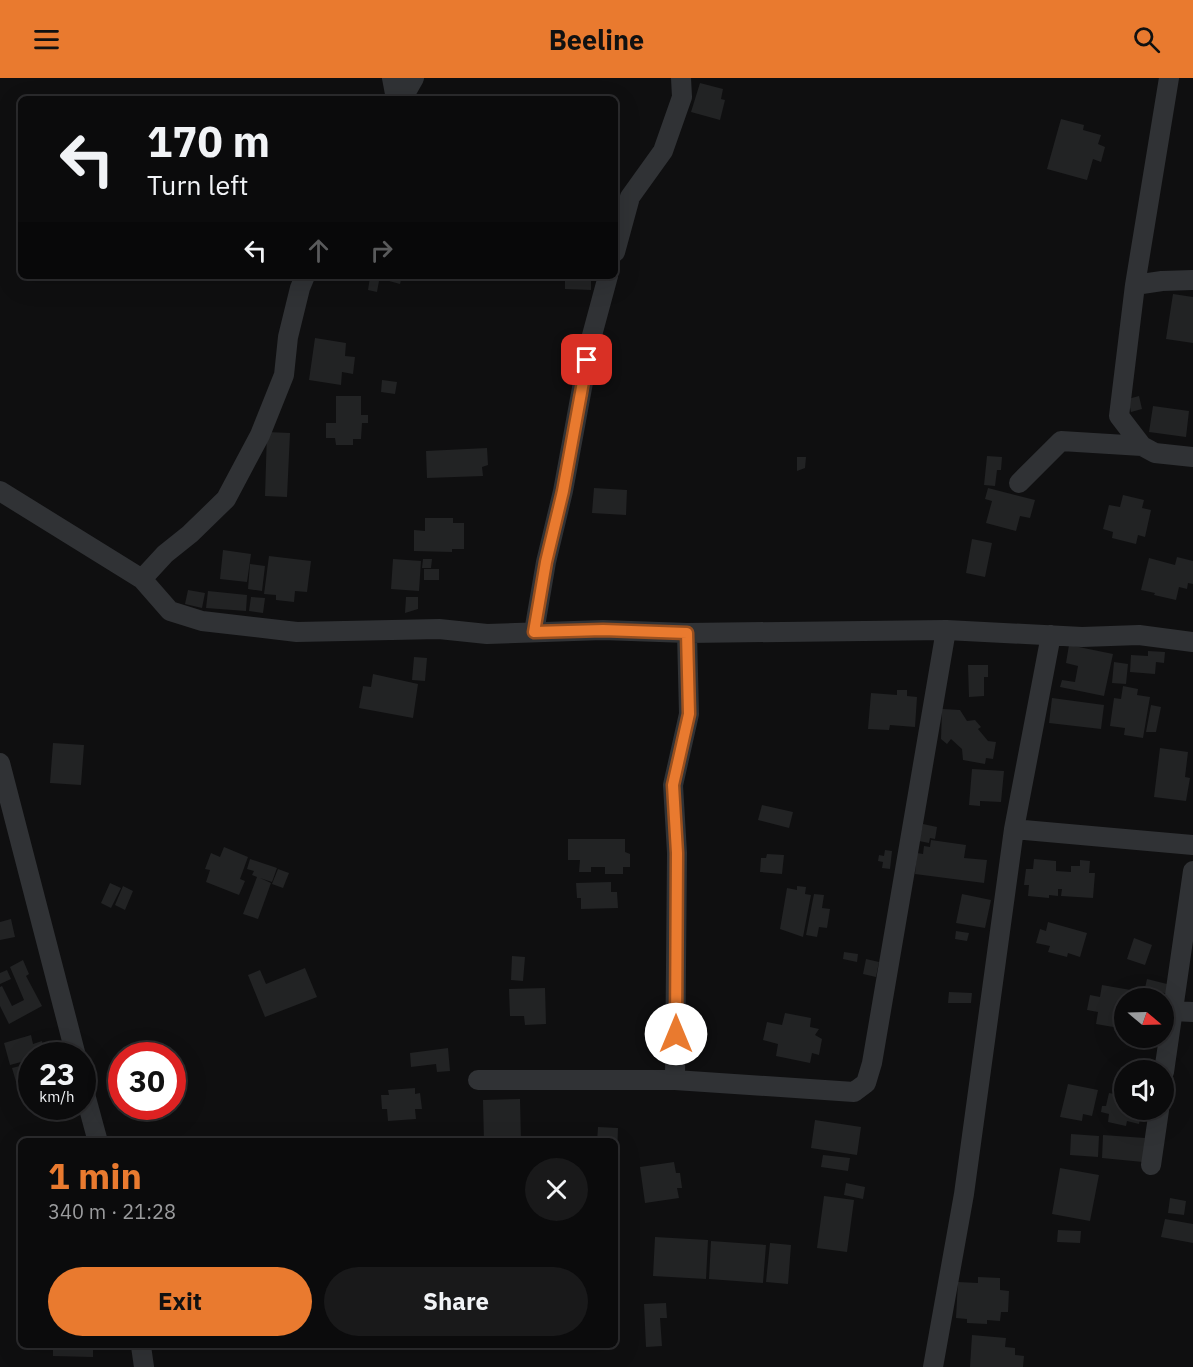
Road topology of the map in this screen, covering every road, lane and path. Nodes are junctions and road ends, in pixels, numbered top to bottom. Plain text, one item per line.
1 (392, 78) edge
2 (414, 78) edge
3 (681, 78) edge
4 (1169, 78) edge
5 (395, 96) edge
6 (404, 96) edge
7 (618, 241) edge
8 (304, 279) edge
9 (607, 279) edge
10 (1193, 280) edge
11 (1136, 285) junction
12 (1142, 446) junction
13 (1193, 457) edge
14 (1019, 483) dead end
15 (0, 491) edge
16 (142, 579) junction
17 (946, 630) junction
18 (534, 632) junction
19 (687, 633) junction
20 (1052, 635) junction
21 (1193, 642) edge
22 (0, 763) edge
23 (1014, 829) junction
24 (1193, 845) edge
25 (1193, 871) edge
26 (1174, 1004) edge
27 (1174, 1011) edge
28 (1193, 1012) edge
29 (72, 1042) edge
30 (478, 1080) dead end
31 (675, 1080) junction
32 (92, 1120) edge
33 (1158, 1120) edge
34 (97, 1138) edge
35 (1151, 1166) dead end
36 (141, 1348) edge
37 (144, 1367) edge
38 (933, 1367) edge

1 - 5 street
2 - 6 street
3 - 7 street
4 - 11 street
8 - 16 street
9 - 18 street
10 - 11 street
11 - 12 street
12 - 13 street
12 - 14 street
15 - 16 street
16 - 18 street
17 - 19 street
17 - 20 street
17 - 31 street
18 - 19 street
19 - 31 street
20 - 21 street
20 - 23 street
22 - 29 street
23 - 24 street
23 - 38 street
25 - 26 street
27 - 28 street
30 - 31 street
32 - 34 street
33 - 35 street
36 - 37 street

